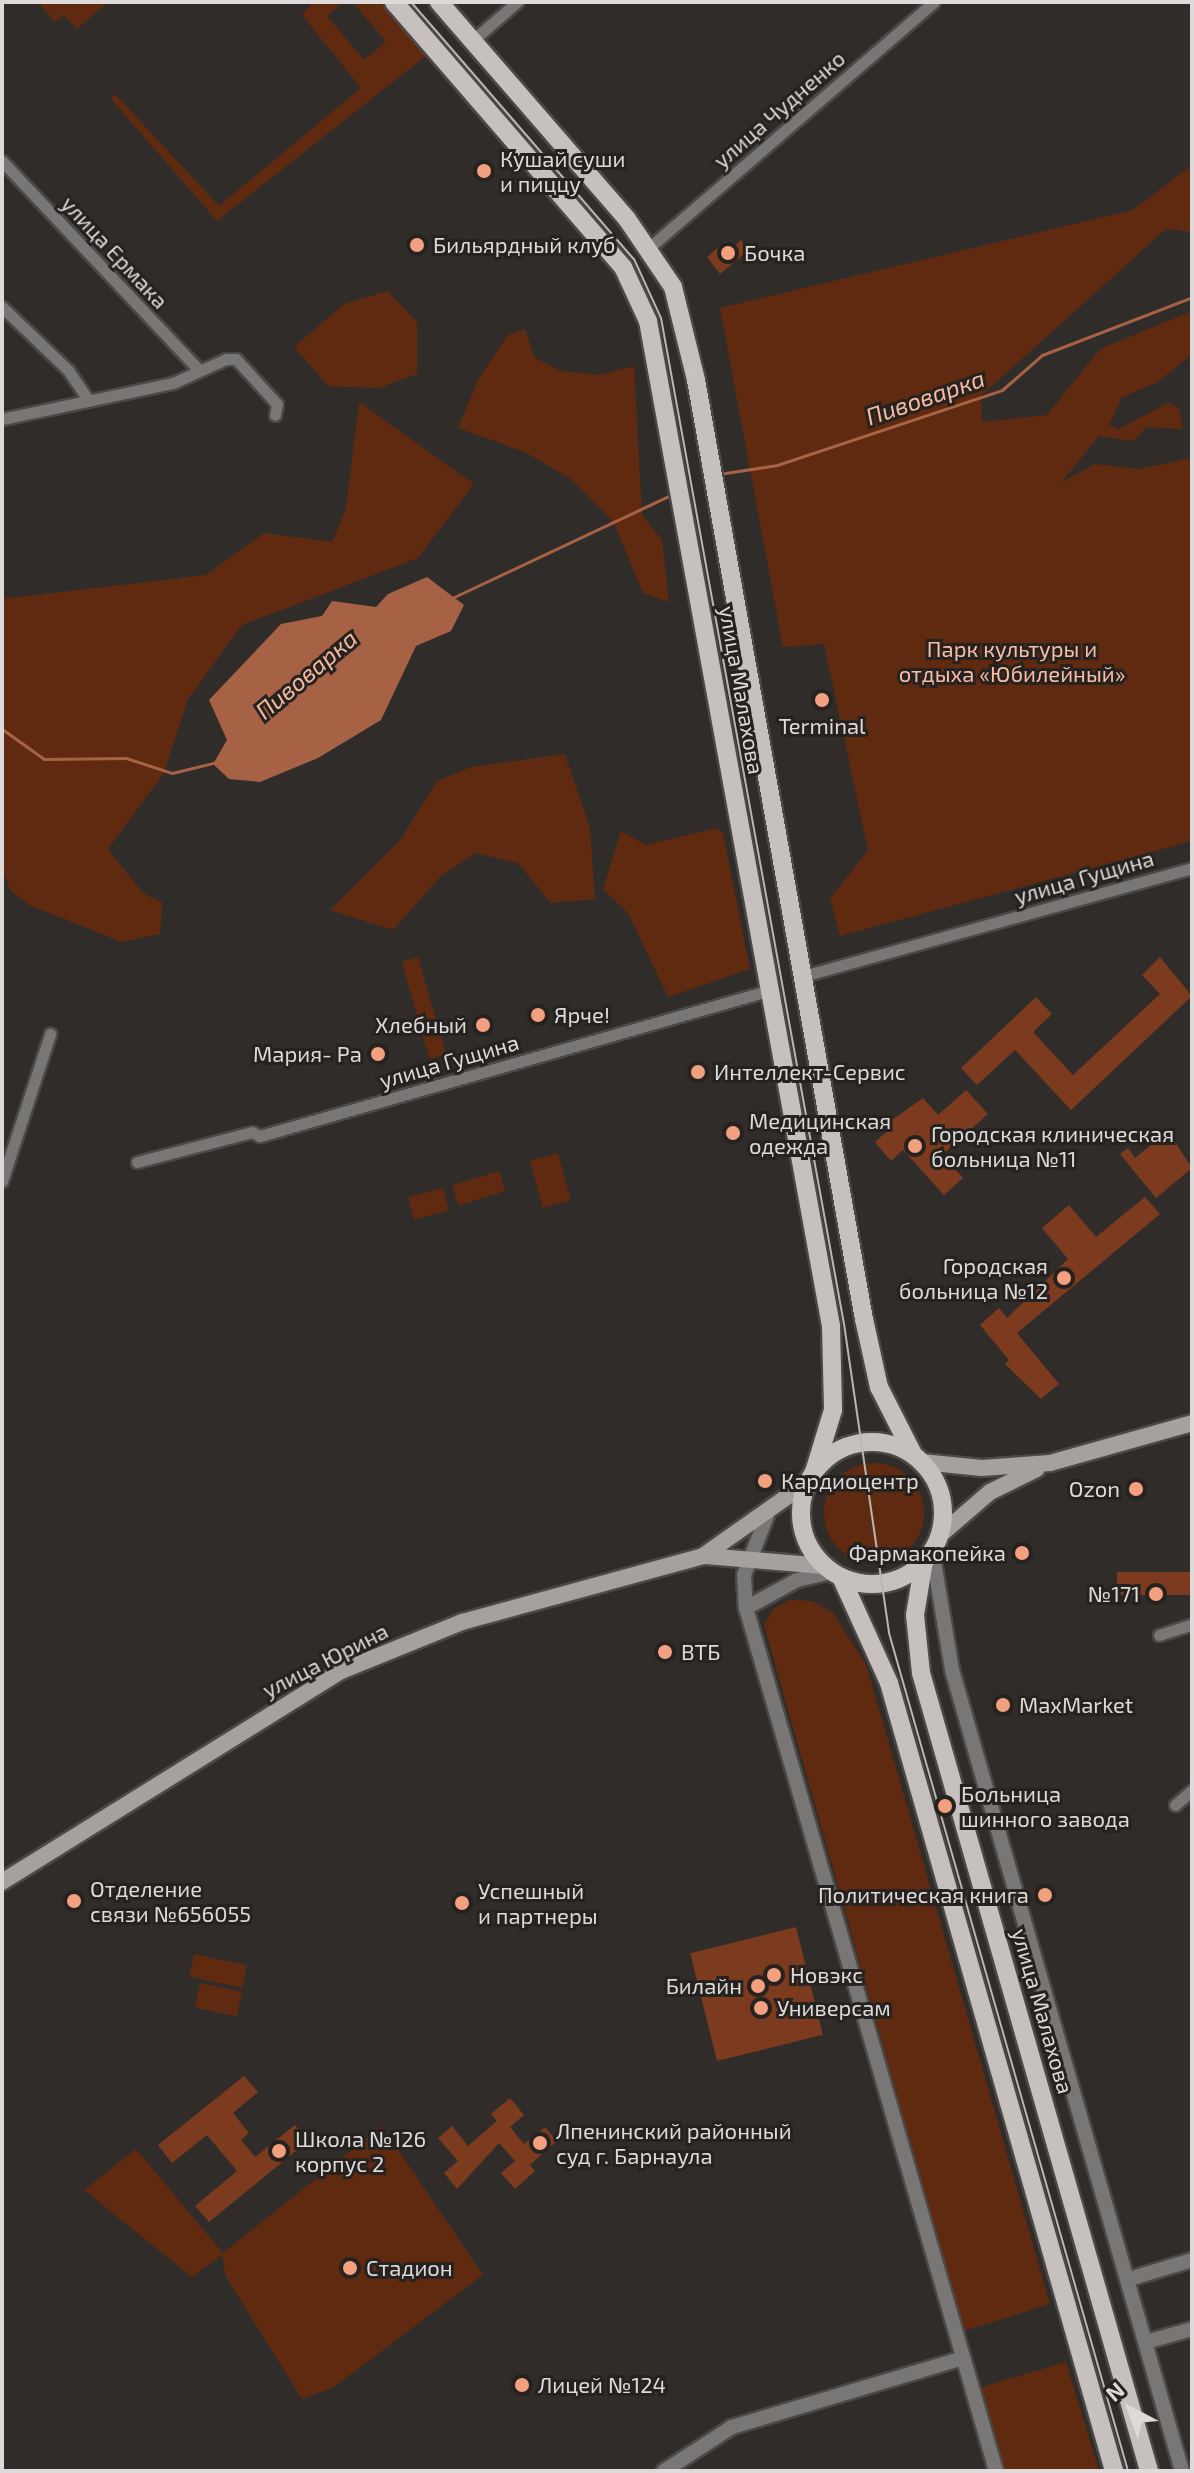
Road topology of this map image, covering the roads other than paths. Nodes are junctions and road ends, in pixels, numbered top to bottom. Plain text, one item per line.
1 (394, 2) edge
2 (439, 2) edge
3 (517, 2) edge
4 (934, 2) edge
5 (472, 41) junction
6 (2, 161) edge
7 (650, 247) junction
8 (2, 307) edge
9 (199, 370) junction
10 (89, 401) junction
11 (275, 415) dead end
12 (2, 419) edge
13 (1192, 868) edge
14 (803, 976) junction
15 (771, 990) junction
16 (50, 1034) dead end
17 (137, 1162) dead end
18 (2, 1181) edge
19 (1192, 1423) edge
20 (917, 1458) junction
21 (1050, 1463) junction
22 (811, 1477) junction
23 (767, 1516) junction
24 (932, 1549) junction
25 (703, 1556) junction
26 (749, 1558) junction
27 (833, 1572) junction
28 (746, 1608) junction
29 (1192, 1624) edge
30 (1159, 1635) dead end
31 (1192, 1790) edge
32 (1175, 1805) dead end
33 (2, 1882) edge
34 (1192, 2260) edge
35 (1129, 2279) junction
36 (1192, 2329) edge
37 (1146, 2342) junction
38 (963, 2358) junction
39 (664, 2471) edge
40 (996, 2471) edge
41 (1114, 2471) edge
42 (1149, 2471) edge
43 (1182, 2471) edge

1 - 15 main road, улица Малахова
2 - 5 main road, улица Малахова
3 - 5 street
4 - 7 street, улица Чудненко
5 - 7 main road, улица Малахова
6 - 9 street, улица Ермака
7 - 14 main road, улица Малахова
8 - 10 street
9 - 10 street
9 - 11 street
10 - 12 street
13 - 14 street, улица Гущина
14 - 20 main road, улица Малахова
15 - 17 street, улица Гущина
15 - 22 main road, улица Малахова
16 - 18 street
19 - 21 main road
20 - 21 main road
20 - 22 main road
20 - 24 main road
21 - 24 main road
22 - 23 main road, улица Юрина
22 - 27 main road
23 - 25 main road, улица Юрина
23 - 26 street
24 - 27 main road
24 - 35 street
24 - 42 main road, улица Малахова
25 - 26 main road, улица Юрина
25 - 33 main road, улица Юрина
26 - 27 main road, улица Юрина
26 - 28 street
27 - 28 street
27 - 41 main road
28 - 38 street
29 - 30 street
31 - 32 street
34 - 35 street
35 - 37 street
36 - 37 street
37 - 43 street
38 - 39 street
38 - 40 street

